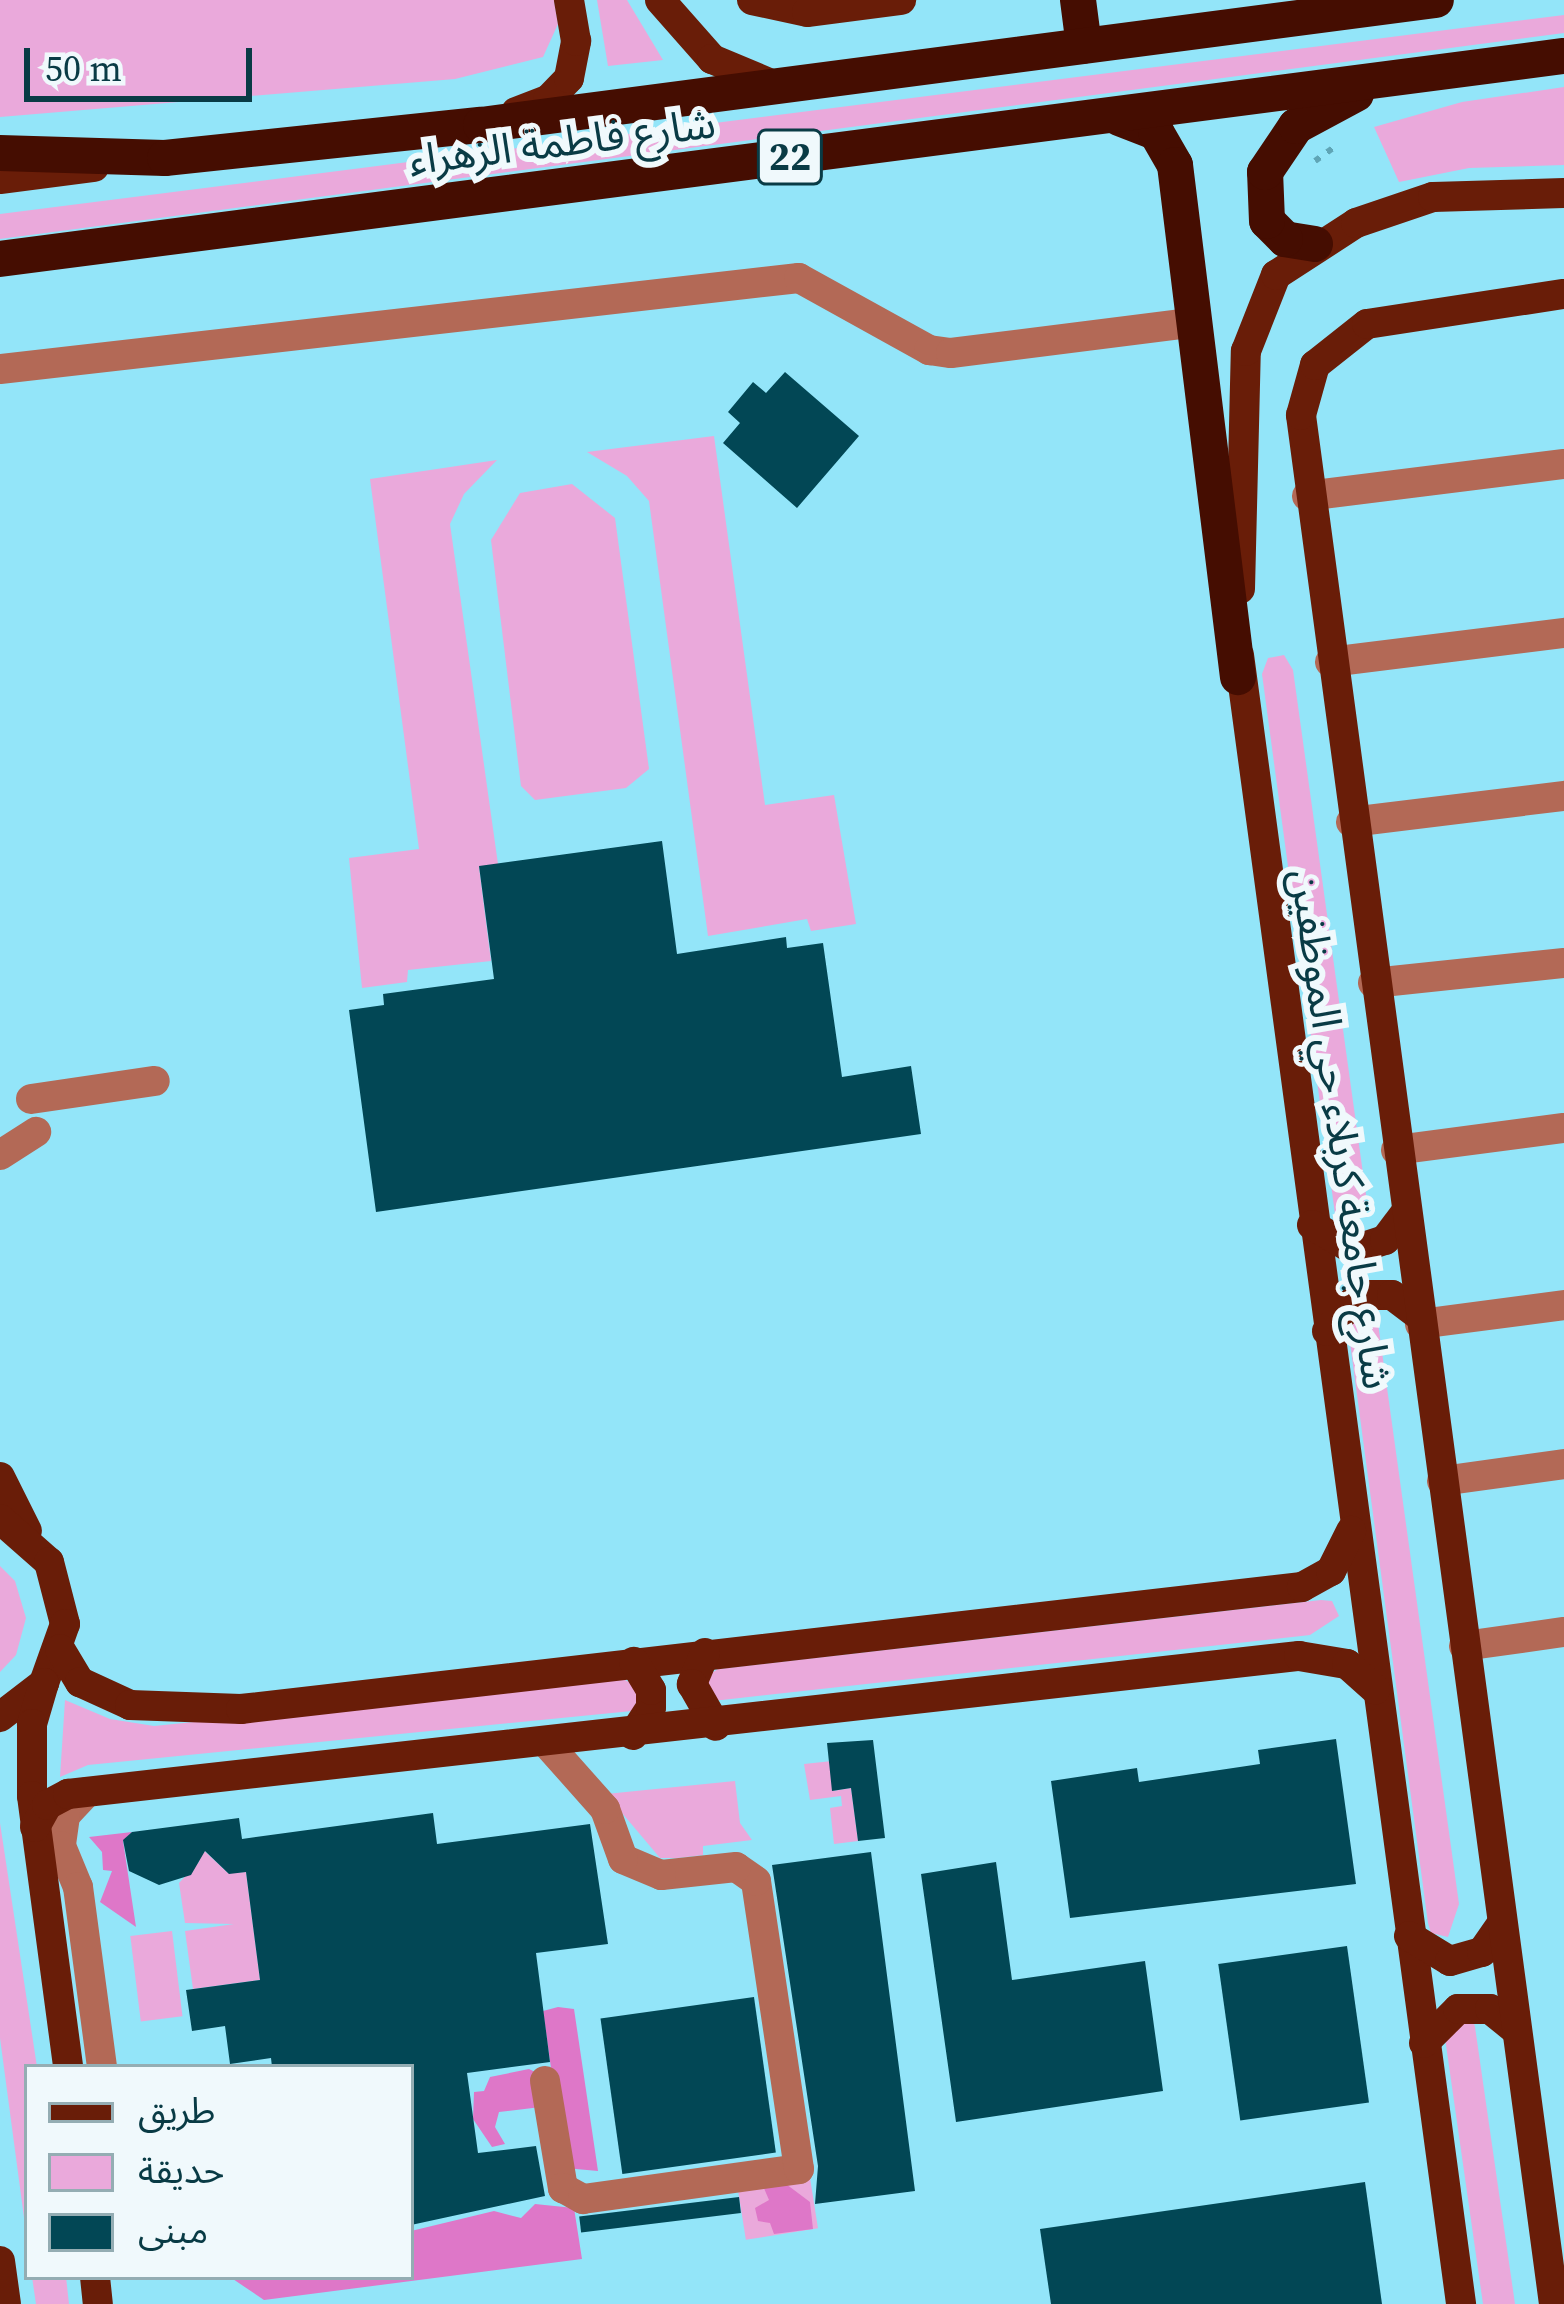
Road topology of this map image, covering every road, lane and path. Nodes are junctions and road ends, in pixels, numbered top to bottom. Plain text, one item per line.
1 (569, 0) edge
2 (660, 0) edge
3 (752, 0) edge
4 (901, 0) edge
5 (1078, 0) edge
6 (1436, 0) edge
7 (1084, 46) junction
8 (1564, 56) edge
9 (1392, 79) junction
10 (780, 86) junction
11 (1091, 118) junction
12 (481, 125) junction
13 (1344, 139) dead end
14 (0, 152) edge
15 (165, 158) junction
16 (1302, 173) dead end
17 (0, 179) edge
18 (1561, 192) edge
19 (1315, 244) junction
20 (5, 259) edge
21 (1563, 294) edge
22 (1196, 322) junction
23 (0, 369) edge
24 (1564, 464) edge
25 (1307, 496) junction
26 (1564, 633) edge
27 (1330, 662) junction
28 (1238, 677) junction
29 (1564, 796) edge
30 (1352, 822) junction
31 (1564, 963) edge
32 (1373, 982) junction
33 (155, 1081) dead end
34 (31, 1099) dead end
35 (1564, 1128) edge
36 (36, 1132) dead end
37 (1396, 1150) junction
38 (0, 1155) edge
39 (1405, 1213) junction
40 (1312, 1226) junction
41 (1564, 1305) edge
42 (1419, 1319) junction
43 (1327, 1331) junction
44 (1564, 1464) edge
45 (0, 1477) edge
46 (1442, 1480) junction
47 (0, 1519) edge
48 (1353, 1526) junction
49 (34, 1541) junction
50 (1564, 1632) edge
51 (1464, 1646) junction
52 (60, 1649) junction
53 (705, 1653) junction
54 (634, 1662) junction
55 (44, 1683) junction
56 (1375, 1689) junction
57 (0, 1717) edge
58 (716, 1726) junction
59 (633, 1735) junction
60 (549, 1746) junction
61 (87, 1792) junction
62 (35, 1827) junction
63 (1502, 1925) junction
64 (1409, 1936) junction
65 (1516, 2030) junction
66 (1424, 2043) junction
67 (68, 2064) edge
68 (102, 2064) edge
69 (545, 2081) dead end
70 (0, 2261) edge
71 (6, 2304) edge
72 (1461, 2304) edge
73 (1554, 2304) edge

1 - 12 main road
2 - 10 main road
3 - 4 main road
5 - 7 highway
6 - 7 highway, شارع فاطمة الزهراء / 22
7 - 10 highway, شارع فاطمة الزهراء / 22
8 - 9 highway, شارع فاطمة الزهراء / 22
9 - 11 highway, شارع فاطمة الزهراء / 22
9 - 19 highway
10 - 12 highway, شارع فاطمة الزهراء / 22
11 - 20 highway, شارع فاطمة الزهراء / 22
11 - 22 highway
12 - 15 highway, شارع فاطمة الزهراء / 22
13 - 16 path
14 - 15 highway, شارع فاطمة الزهراء / 22
15 - 17 main road
18 - 19 main road, شارع جامعة كربلاء حي الموظفين
19 - 28 main road, شارع جامعة كربلاء حي الموظفين
21 - 25 main road, شارع جامعة كربلاء حي الموظفين
22 - 23 street
22 - 28 highway
24 - 25 street
25 - 27 main road, شارع جامعة كربلاء حي الموظفين
26 - 27 street
27 - 30 main road, شارع جامعة كربلاء حي الموظفين
28 - 40 main road, شارع جامعة كربلاء حي الموظفين
29 - 30 street
30 - 32 main road, شارع جامعة كربلاء حي الموظفين
31 - 32 street
32 - 37 main road, شارع جامعة كربلاء حي الموظفين
33 - 34 street
35 - 37 street
36 - 38 street
37 - 39 main road, شارع جامعة كربلاء حي الموظفين
39 - 40 main road
39 - 42 main road, شارع جامعة كربلاء حي الموظفين
40 - 43 main road, شارع جامعة كربلاء حي الموظفين
41 - 42 street
42 - 43 main road
42 - 46 main road, شارع جامعة كربلاء حي الموظفين
43 - 48 main road, شارع جامعة كربلاء حي الموظفين
44 - 46 street
45 - 49 main road
46 - 51 main road, شارع جامعة كربلاء حي الموظفين
47 - 49 main road
48 - 53 main road
48 - 56 main road, شارع جامعة كربلاء حي الموظفين
49 - 52 main road
50 - 51 street
51 - 63 main road, شارع جامعة كربلاء حي الموظفين
52 - 54 main road
52 - 55 main road
53 - 54 main road
53 - 58 main road
54 - 59 main road
55 - 57 main road
55 - 62 main road
56 - 58 main road
56 - 64 main road, شارع جامعة كربلاء حي الموظفين
58 - 59 main road
59 - 60 main road
60 - 61 main road
60 - 69 street
61 - 62 main road
61 - 68 street
62 - 67 main road
63 - 64 main road
63 - 65 main road, شارع جامعة كربلاء حي الموظفين
64 - 66 main road, شارع جامعة كربلاء حي الموظفين
65 - 66 main road
65 - 73 main road, شارع جامعة كربلاء حي الموظفين
66 - 72 main road, شارع جامعة كربلاء حي الموظفين
70 - 71 main road

